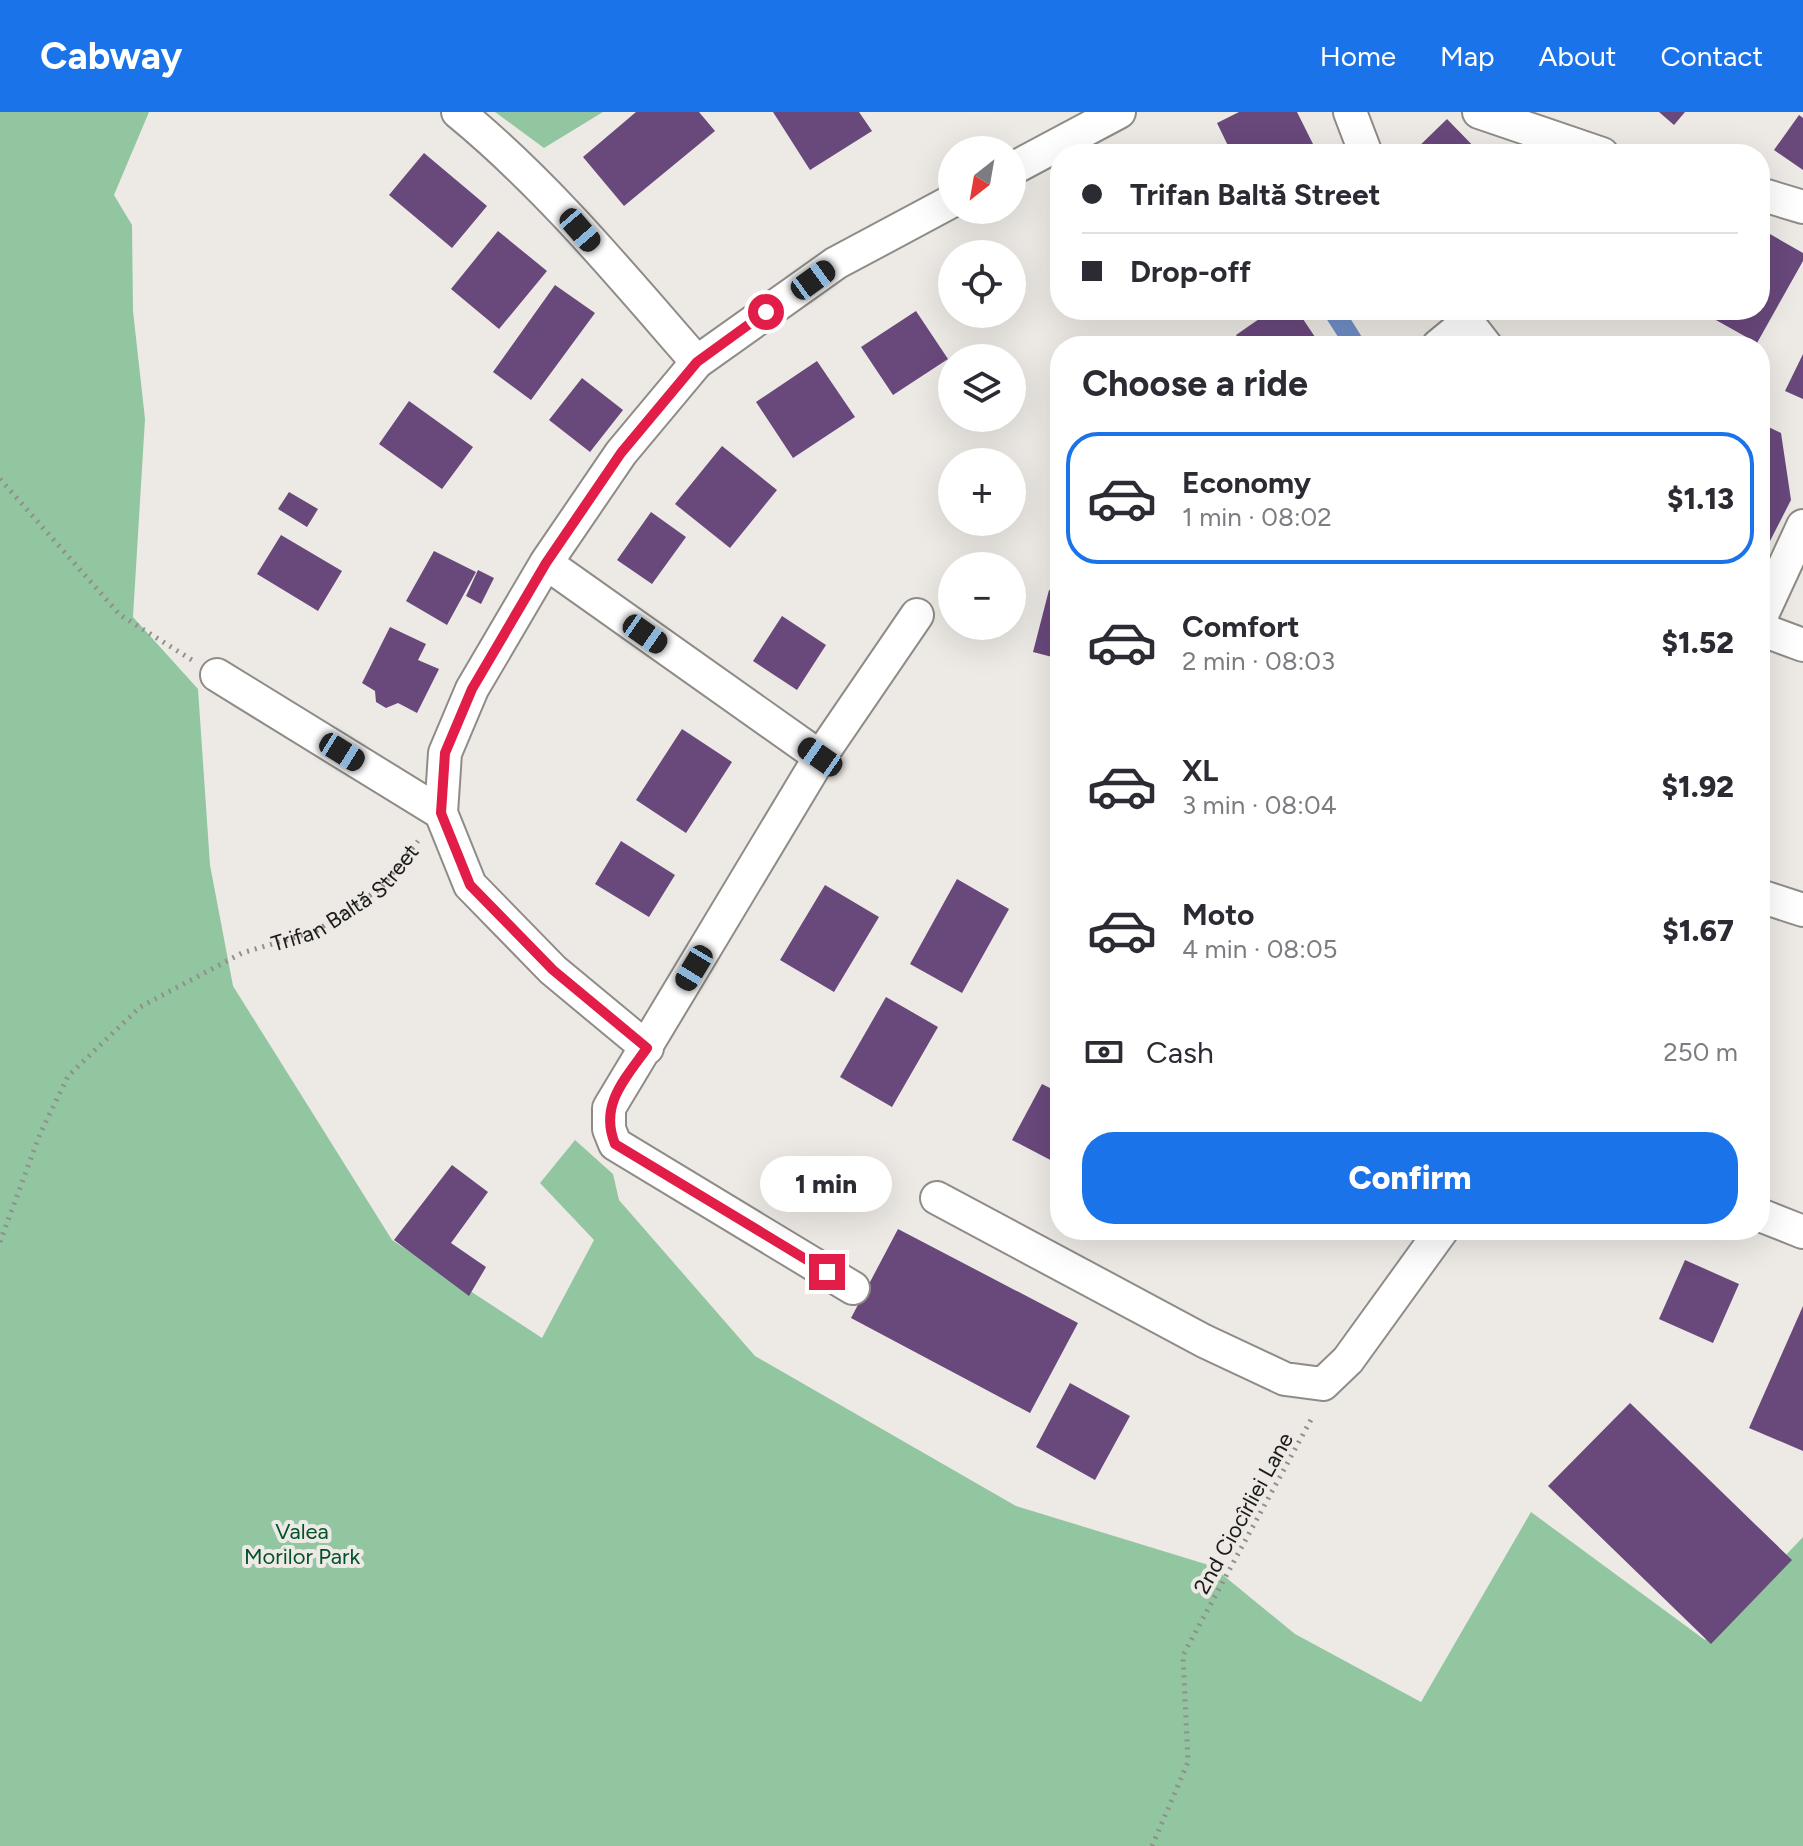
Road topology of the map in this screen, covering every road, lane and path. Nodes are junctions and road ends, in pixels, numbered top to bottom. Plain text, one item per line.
1 (458, 112) edge
2 (1119, 112) edge
3 (1350, 112) edge
4 (1479, 112) edge
5 (1059, 144) edge
6 (1362, 144) edge
7 (1573, 144) edge
8 (1050, 149) edge
9 (1026, 162) edge
10 (1770, 197) edge
11 (1803, 207) edge
12 (938, 208) edge
13 (697, 362) junction
14 (0, 479) edge
15 (1803, 526) edge
16 (546, 563) junction
17 (1770, 597) edge
18 (917, 615) dead end
19 (1770, 633) edge
20 (1803, 645) edge
21 (217, 675) joint
22 (820, 757) junction
23 (441, 813) junction
24 (1770, 899) edge
25 (1803, 910) edge
26 (647, 1048) junction
27 (937, 1198) dead end
28 (1770, 1219) edge
29 (1803, 1232) edge
30 (1435, 1240) edge
31 (0, 1242) edge
32 (853, 1288) dead end
33 (1323, 1384) junction
34 (1152, 1846) edge

1 - 13 street
2 - 5 street
3 - 6 street
4 - 7 street
8 - 9 street
10 - 11 street
12 - 13 street
13 - 16 street
14 - 21 path
15 - 17 street
16 - 22 street
16 - 23 street
18 - 22 street
19 - 20 street
21 - 23 street
22 - 26 street
23 - 26 street
23 - 31 path, Trifan Baltă Street
24 - 25 street
26 - 32 street
27 - 33 street
28 - 29 street
30 - 33 street
33 - 34 path, 2nd Ciocîrliei Lane

